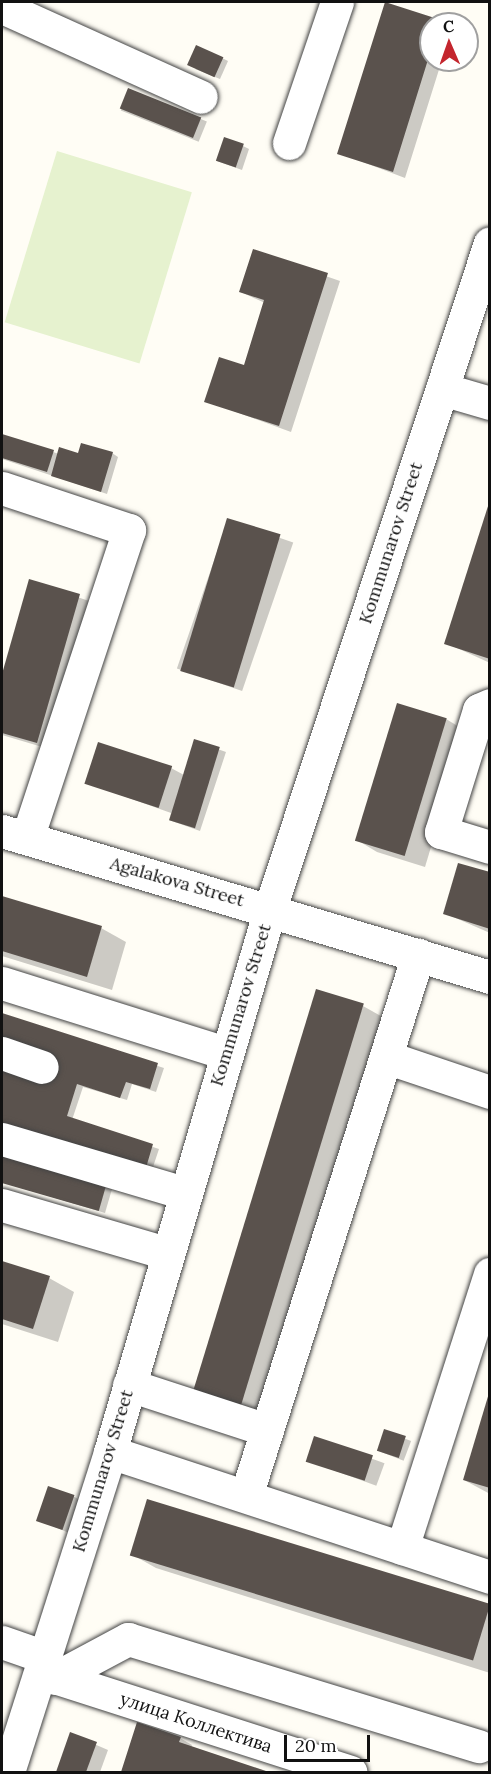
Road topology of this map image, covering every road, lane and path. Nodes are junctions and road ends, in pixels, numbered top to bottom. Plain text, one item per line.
1 (337, 2) edge
2 (2, 7) edge
3 (201, 97) dead end
4 (290, 143) dead end
5 (489, 243) edge
6 (442, 389) junction
7 (489, 403) edge
8 (2, 488) edge
9 (489, 705) edge
10 (14, 835) edge
11 (489, 847) edge
12 (270, 909) junction
13 (417, 955) junction
14 (489, 977) edge
15 (2, 983) edge
16 (2, 1053) edge
17 (226, 1053) junction
18 (386, 1056) junction
19 (42, 1067) dead end
20 (489, 1092) edge
21 (2, 1139) edge
22 (184, 1193) junction
23 (2, 1206) edge
24 (166, 1253) junction
25 (489, 1274) edge
26 (129, 1385) junction
27 (267, 1430) junction
28 (110, 1452) junction
29 (246, 1496) junction
30 (402, 1548) junction
31 (489, 1577) edge
32 (2, 1642) edge
33 (46, 1669) junction
34 (479, 1746) dead end
35 (8, 1773) edge
36 (351, 1773) edge

1 - 4 street
2 - 3 street
5 - 6 street, Kommunarov Street
6 - 7 street
6 - 12 street, Kommunarov Street
8 - 10 street
9 - 11 street
10 - 12 street, Agalakova Street
12 - 13 street, Agalakova Street
12 - 17 street, Kommunarov Street
13 - 14 street, Agalakova Street
13 - 18 street
15 - 17 street
16 - 19 street
17 - 22 street, Kommunarov Street
18 - 20 street
18 - 27 street
21 - 22 street
22 - 24 street, Kommunarov Street
23 - 24 street
24 - 26 street, Kommunarov Street
25 - 30 street
26 - 27 street
26 - 28 street, Kommunarov Street
27 - 29 street
28 - 29 street
28 - 33 street, Kommunarov Street
29 - 30 street
30 - 31 street
32 - 33 street, улица Коллектива
33 - 34 street
33 - 35 street, Kommunarov Street
33 - 36 street, улица Коллектива

